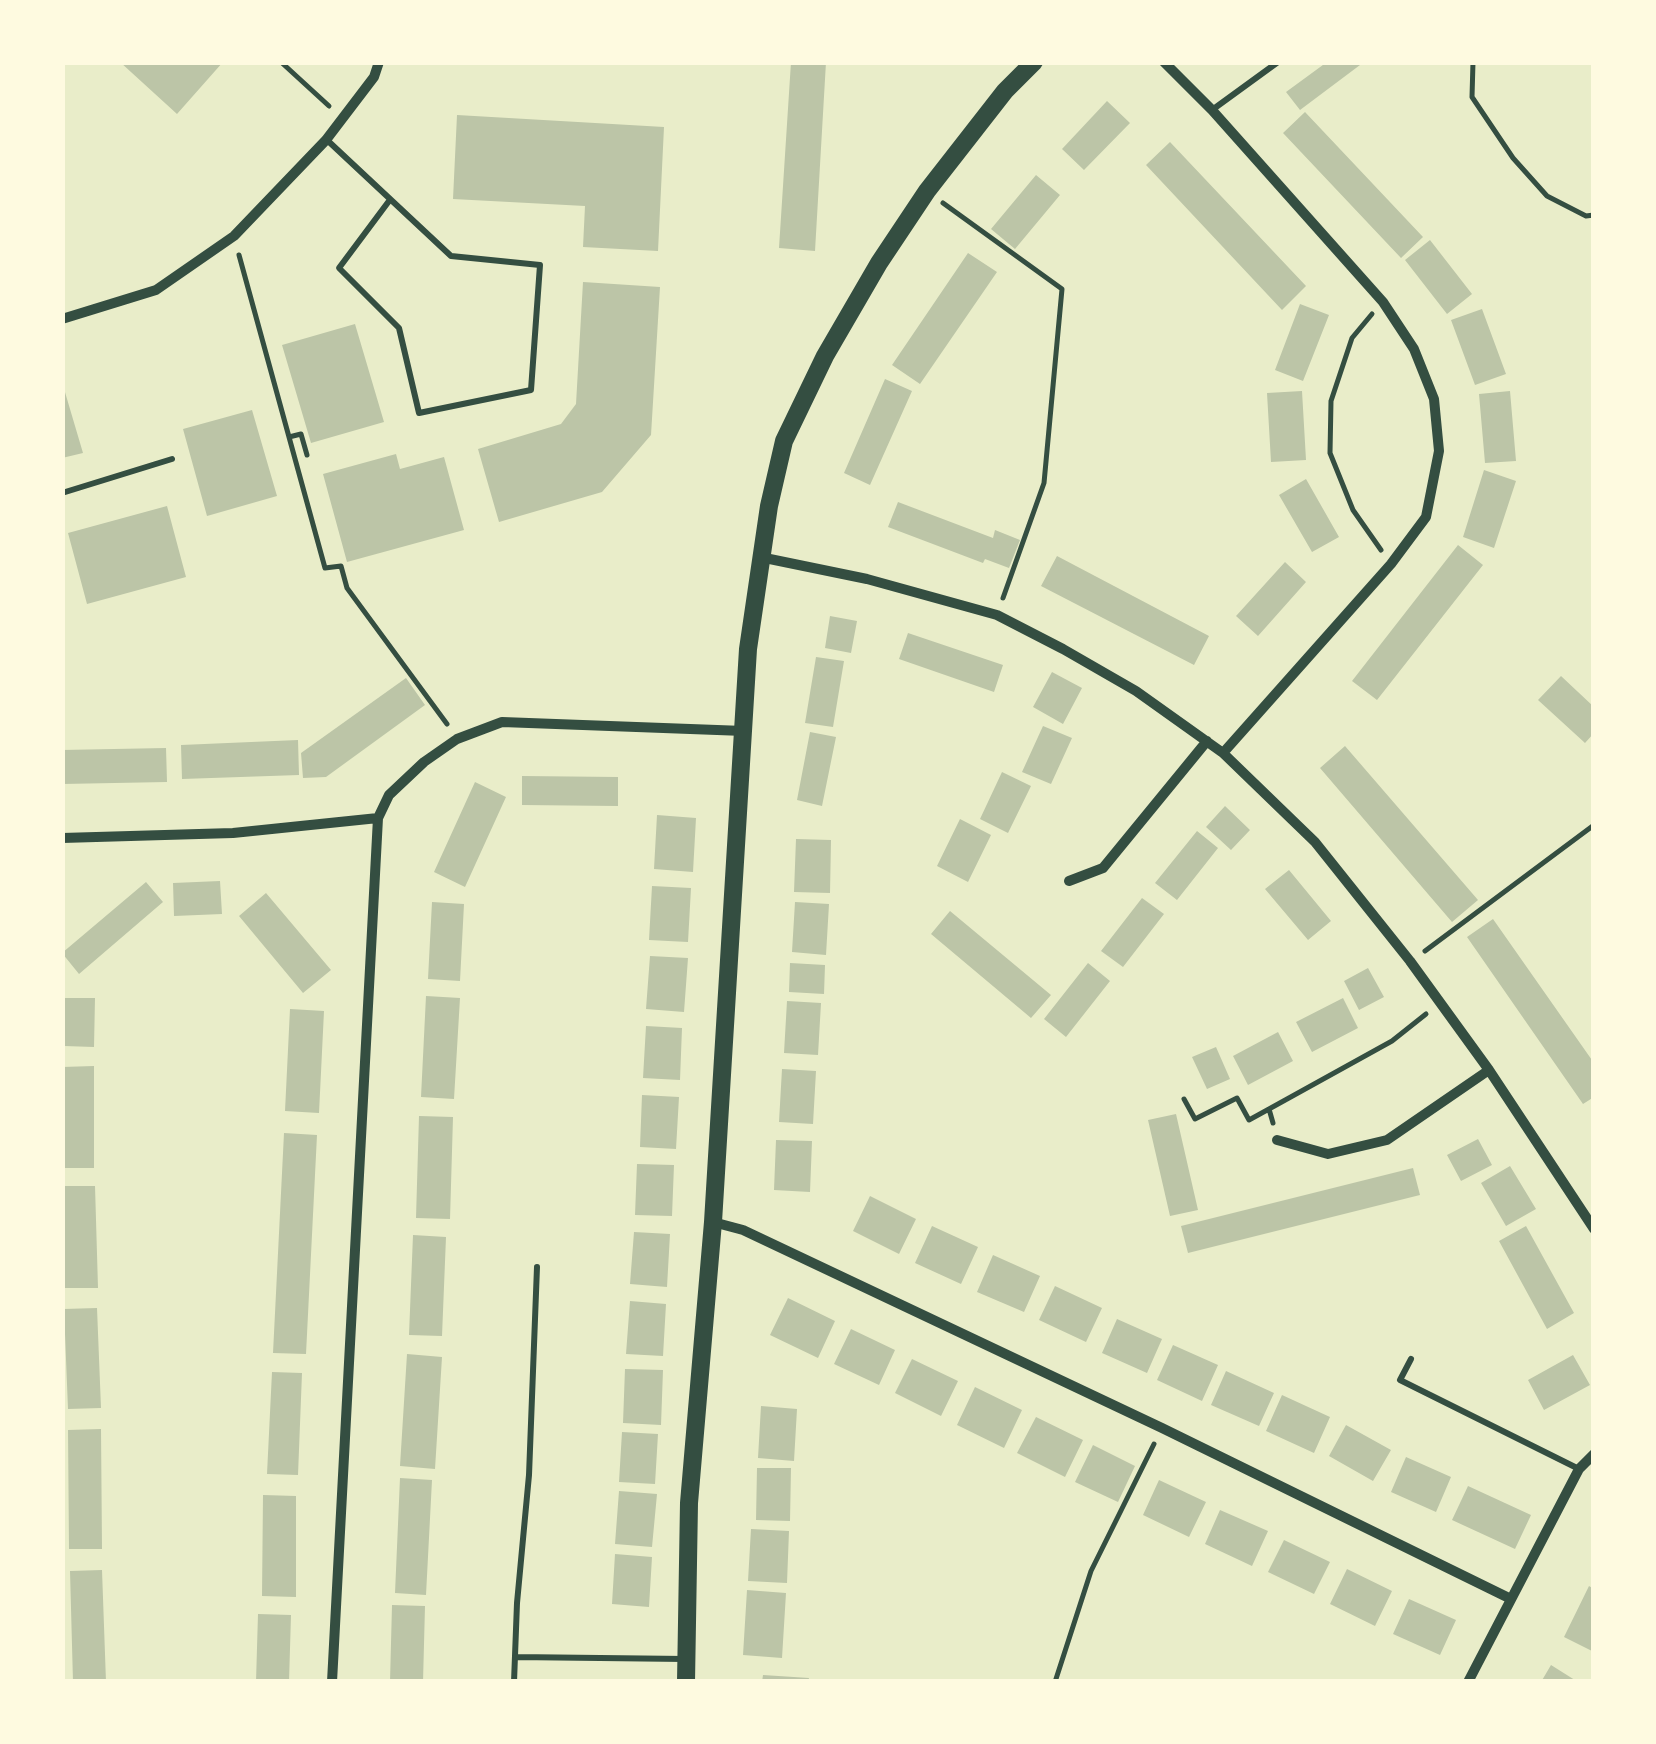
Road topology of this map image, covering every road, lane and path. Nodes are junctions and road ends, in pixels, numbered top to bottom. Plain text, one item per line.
1 (281, 62) edge
2 (379, 62) edge
3 (1034, 62) edge
4 (1164, 62) edge
5 (1278, 62) edge
6 (1473, 62) edge
7 (1212, 110) junction
8 (342, 118) junction
9 (326, 140) junction
10 (926, 192) junction
11 (389, 202) junction
12 (1594, 215) edge
13 (234, 236) junction
14 (1383, 302) junction
15 (62, 319) edge
16 (289, 437) junction
17 (306, 455) dead end
18 (172, 460) dead end
19 (62, 493) edge
20 (760, 557) junction
21 (1391, 564) junction
22 (996, 615) junction
23 (744, 730) junction
24 (457, 739) junction
25 (1207, 740) junction
26 (1222, 752) junction
27 (378, 818) junction
28 (1594, 825) edge
29 (62, 838) edge
30 (1069, 881) dead end
31 (1410, 962) junction
32 (1441, 1003) junction
33 (1489, 1070) junction
34 (1184, 1099) dead end
35 (1269, 1109) junction
36 (1277, 1140) joint
37 (713, 1222) junction
38 (1594, 1229) edge
39 (537, 1267) dead end
40 (1411, 1359) dead end
41 (1162, 1428) junction
42 (1594, 1454) edge
43 (1578, 1469) junction
44 (1511, 1599) junction
45 (514, 1657) junction
46 (686, 1660) junction
47 (332, 1682) edge
48 (514, 1682) edge
49 (686, 1682) edge
50 (1056, 1682) edge
51 (1468, 1682) edge

1 - 8 path
2 - 8 street
3 - 10 street
4 - 7 street
5 - 7 lane
6 - 12 path
7 - 14 street
8 - 9 street
9 - 11 lane
9 - 13 street
10 - 20 street
10 - 22 path
11 - 11 lane
13 - 15 street
13 - 16 path
14 - 21 street
14 - 21 path
16 - 17 path
16 - 24 path
18 - 19 lane
20 - 22 street
20 - 23 street
21 - 26 street
22 - 25 street
23 - 24 street
23 - 37 street
24 - 27 street
25 - 26 street
25 - 30 street
26 - 31 street
27 - 29 street
27 - 47 street
28 - 31 path
31 - 32 street
32 - 33 street
32 - 35 path
33 - 36 street
33 - 38 street
34 - 35 path
35 - 36 path
37 - 41 street
37 - 46 street
39 - 45 lane
40 - 43 lane
41 - 44 street
41 - 50 path
42 - 43 street
43 - 44 street
44 - 51 street
45 - 46 lane
45 - 48 lane
46 - 49 street

